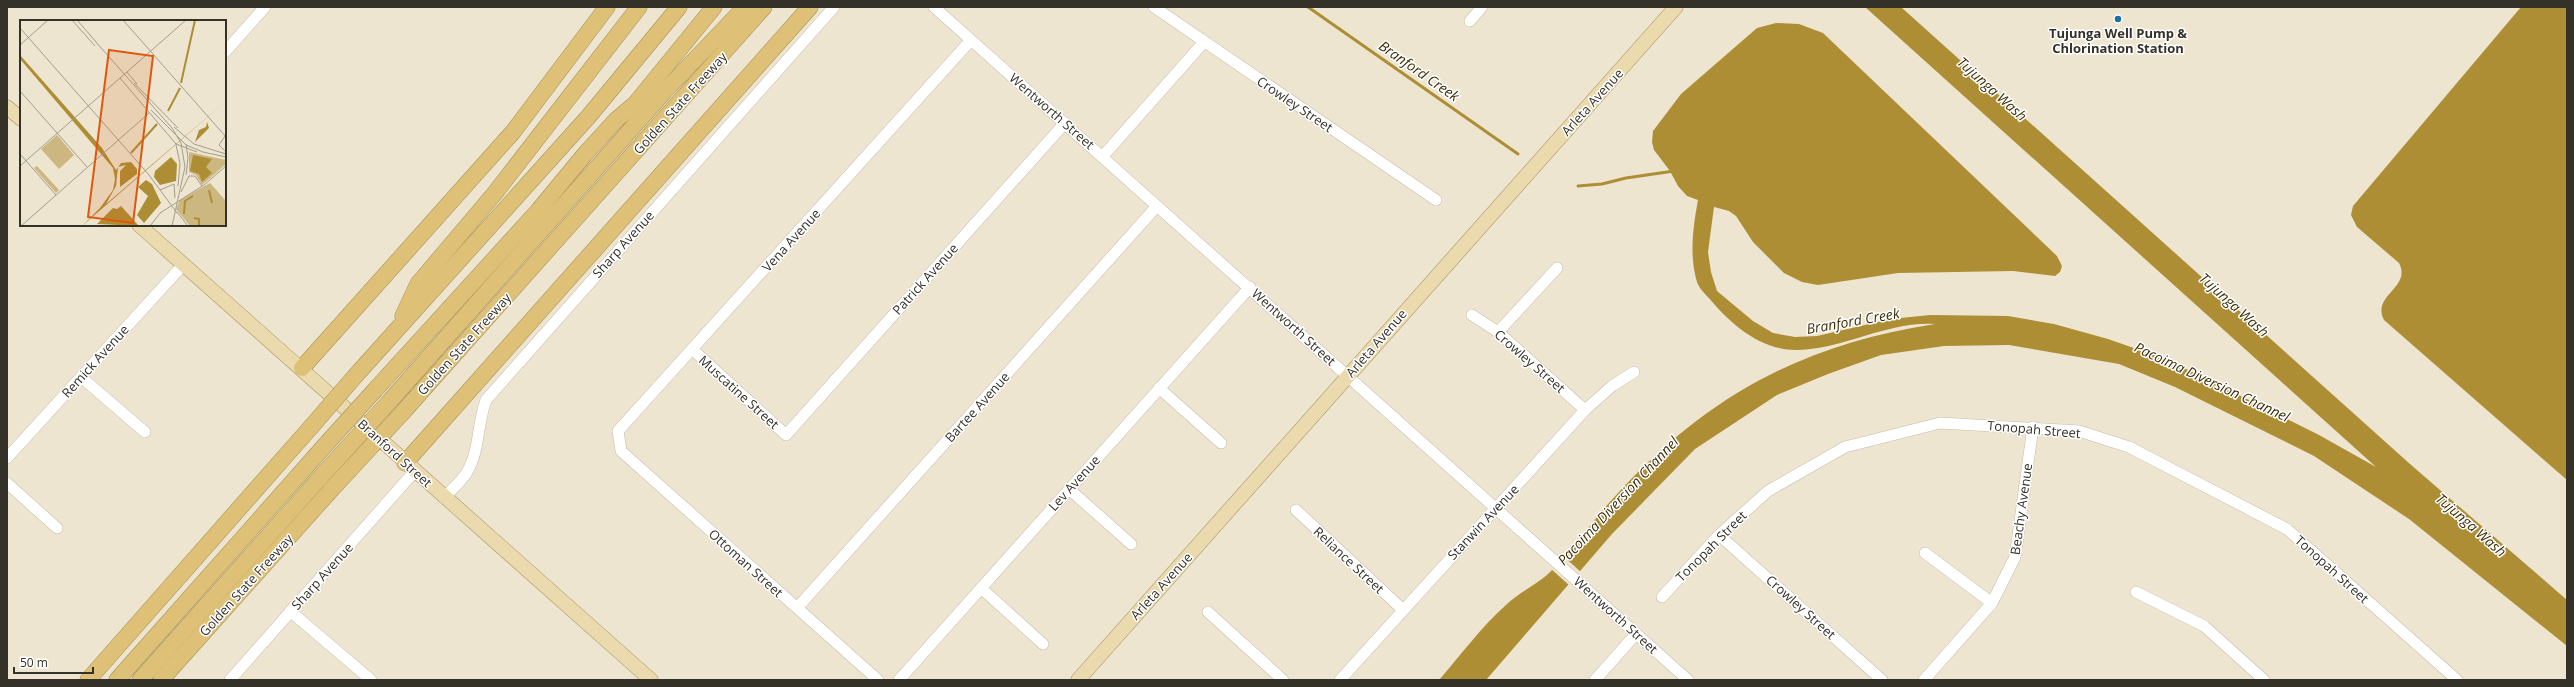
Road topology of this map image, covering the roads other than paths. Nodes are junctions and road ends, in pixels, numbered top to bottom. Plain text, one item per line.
1 (265, 7) edge
2 (607, 7) edge
3 (640, 7) edge
4 (679, 7) edge
5 (706, 7) edge
6 (714, 7) edge
7 (736, 7) edge
8 (745, 7) edge
9 (764, 7) edge
10 (810, 7) edge
11 (834, 7) edge
12 (934, 7) edge
13 (1154, 7) edge
14 (1482, 7) edge
15 (1676, 7) edge
16 (1470, 21) dead end
17 (714, 40) junction
18 (971, 40) junction
19 (1204, 42) junction
20 (226, 51) edge
21 (7, 107) edge
22 (20, 118) edge
23 (616, 120) junction
24 (1064, 123) junction
25 (1104, 156) junction
26 (1436, 200) dead end
27 (1157, 206) junction
28 (141, 226) edge
29 (184, 265) junction
30 (1557, 268) dead end
31 (1250, 286) junction
32 (1472, 315) dead end
33 (397, 330) junction
34 (1498, 332) junction
35 (692, 350) junction
36 (302, 368) junction
37 (1634, 372) dead end
38 (1348, 375) junction
39 (81, 376) junction
40 (1159, 388) junction
41 (1585, 410) junction
42 (2033, 427) junction
43 (145, 432) dead end
44 (786, 435) joint
45 (618, 443) joint
46 (1221, 443) dead end
47 (7, 458) edge
48 (410, 467) junction
49 (7, 483) edge
50 (1069, 489) junction
51 (444, 498) junction
52 (1496, 509) junction
53 (1296, 510) dead end
54 (57, 528) dead end
55 (1719, 535) junction
56 (1131, 544) dead end
57 (1925, 553) dead end
58 (981, 588) junction
59 (2136, 592) dead end
60 (1662, 597) dead end
61 (1992, 603) junction
62 (797, 608) junction
63 (1402, 609) junction
64 (290, 611) junction
65 (1208, 612) dead end
66 (1636, 634) junction
67 (1043, 644) dead end
68 (88, 680) edge
69 (118, 680) edge
70 (140, 680) edge
71 (161, 680) edge
72 (230, 680) edge
73 (371, 680) edge
74 (651, 680) edge
75 (878, 680) edge
76 (899, 680) edge
77 (1078, 680) edge
78 (1283, 680) edge
79 (1340, 680) edge
80 (1595, 680) edge
81 (1688, 680) edge
82 (1882, 680) edge
83 (1924, 680) edge
84 (2264, 680) edge
85 (2457, 680) edge

1 - 20 street
2 - 36 highway
3 - 33 highway
4 - 33 highway
5 - 23 highway
6 - 23 highway
7 - 17 highway
8 - 17 highway
9 - 71 highway, Golden State Freeway, bridge
10 - 48 highway
11 - 51 street, Sharp Avenue
12 - 18 street, Wentworth Street
13 - 19 street, Crowley Street
14 - 16 street
15 - 38 main road, Arleta Avenue
17 - 70 highway, bridge
18 - 24 street, Wentworth Street
18 - 35 street, Vena Avenue
19 - 25 street
19 - 26 street, Crowley Street
21 - 22 main road
23 - 69 highway, bridge
24 - 25 street, Wentworth Street
24 - 44 street, Patrick Avenue
25 - 27 street, Wentworth Street
27 - 31 street, Wentworth Street
27 - 62 street, Bartee Avenue
28 - 29 main road, Branford Street
29 - 36 main road, Branford Street
29 - 39 street, Remick Avenue
30 - 34 street
31 - 38 street, Wentworth Street
31 - 40 street, Lev Avenue
32 - 34 street, Crowley Street
33 - 68 highway, bridge
34 - 41 street, Crowley Street
35 - 44 street, Muscatine Street
35 - 45 street, Vena Avenue
36 - 48 main road, Branford Street
37 - 41 street, Stanwin Avenue
38 - 52 street, Wentworth Street
38 - 77 main road, Arleta Avenue
39 - 43 street
39 - 47 street, Remick Avenue
40 - 46 street
40 - 50 street, Lev Avenue
41 - 52 street, Stanwin Avenue
42 - 55 street, Tonopah Street
42 - 61 street, Beachy Avenue
42 - 85 street, Tonopah Street
45 - 62 street, Ottoman Street
48 - 51 main road, Branford Street
48 - 64 street, Sharp Avenue
49 - 54 street
50 - 56 street
50 - 58 street, Lev Avenue
51 - 74 main road, Branford Street
52 - 63 street, Stanwin Avenue
52 - 66 street, Wentworth Street
53 - 63 street, Reliance Street
55 - 60 street, Tonopah Street
55 - 82 street, Crowley Street
57 - 61 street
58 - 67 street
58 - 76 street, Lev Avenue
59 - 84 street
61 - 83 street, Beachy Avenue
62 - 75 street, Ottoman Street
63 - 79 street, Stanwin Avenue
64 - 72 street, Sharp Avenue
64 - 73 street
65 - 78 street
66 - 80 street
66 - 81 street, Wentworth Street

